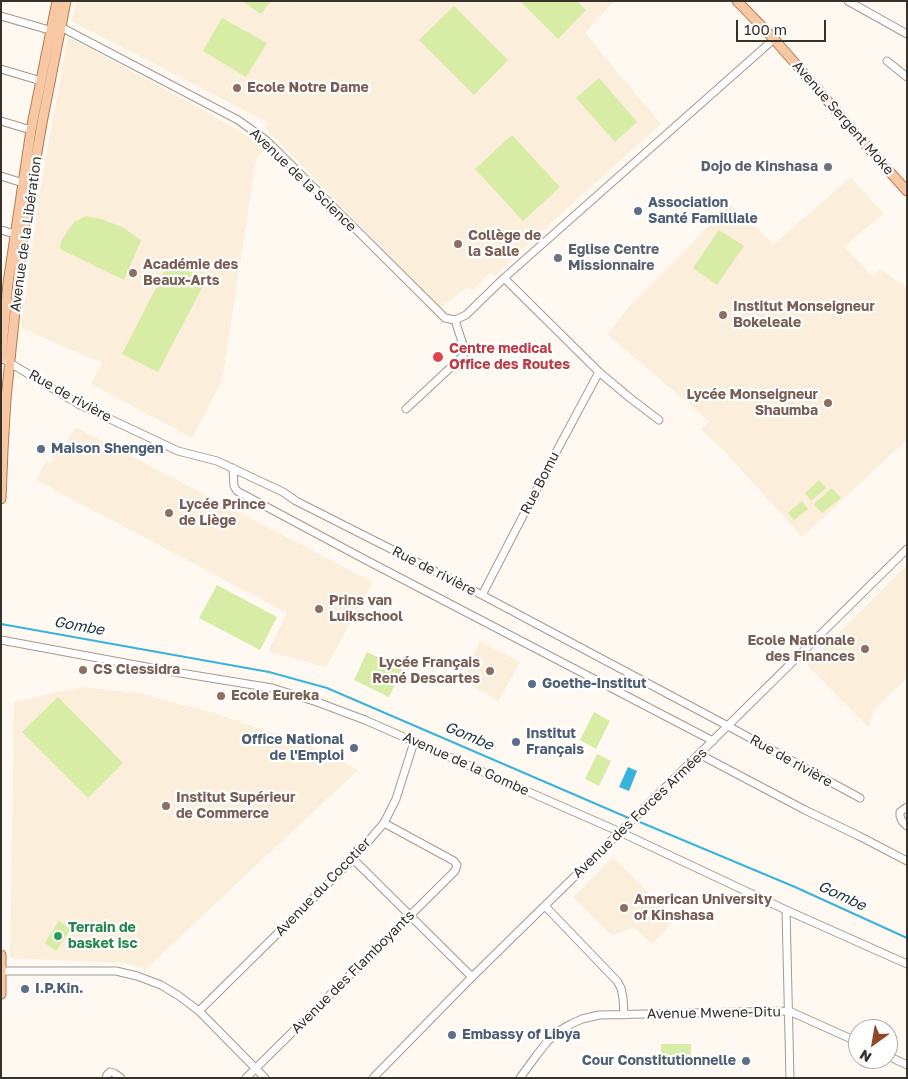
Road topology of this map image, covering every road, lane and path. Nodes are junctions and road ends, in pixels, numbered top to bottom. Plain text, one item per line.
1 (57, 1) edge
2 (66, 1) edge
3 (737, 1) edge
4 (848, 1) edge
5 (1, 16) edge
6 (56, 28) junction
7 (907, 34) edge
8 (774, 39) junction
9 (887, 61) dead end
10 (1, 69) edge
11 (907, 77) edge
12 (41, 80) junction
13 (1, 121) edge
14 (31, 130) junction
15 (1, 176) edge
16 (23, 183) junction
17 (907, 191) edge
18 (1, 230) edge
19 (19, 234) junction
20 (504, 278) junction
21 (5, 282) edge
22 (455, 320) junction
23 (2, 333) edge
24 (4, 360) edge
25 (600, 372) junction
26 (4, 393) edge
27 (406, 409) dead end
28 (659, 420) dead end
29 (233, 468) junction
30 (1, 499) edge
31 (907, 549) edge
32 (482, 595) junction
33 (1, 640) edge
34 (728, 726) junction
35 (713, 741) junction
36 (414, 742) junction
37 (699, 754) junction
38 (860, 798) dead end
39 (907, 807) edge
40 (384, 823) junction
41 (907, 826) edge
42 (620, 832) junction
43 (353, 859) junction
44 (907, 861) edge
45 (545, 906) junction
46 (786, 910) junction
47 (411, 916) junction
48 (1, 955) edge
49 (907, 964) edge
50 (1, 971) edge
51 (472, 976) junction
52 (1, 994) edge
53 (199, 1011) junction
54 (789, 1011) junction
55 (624, 1014) junction
56 (848, 1038) edge
57 (256, 1068) junction
58 (523, 1076) edge
59 (106, 1078) edge
60 (121, 1078) edge
61 (246, 1078) edge
62 (265, 1078) edge
63 (373, 1078) edge
64 (790, 1078) edge

1 - 6 main road, Avenue de la Libération
2 - 6 main road, Avenue de la Libération
3 - 8 main road, Avenue Sergent Moke
4 - 7 street
5 - 6 street, Avenue de la Science
6 - 12 main road, Avenue de la Libération
6 - 19 main road, Avenue de la Libération
6 - 22 street, Avenue de la Science
8 - 17 main road, Avenue Sergent Moke
8 - 20 street
9 - 11 street
10 - 12 street
12 - 14 main road, Avenue de la Libération
13 - 14 street
14 - 16 main road, Avenue de la Libération
15 - 16 street
16 - 19 main road, Avenue de la Libération
18 - 19 street
19 - 21 main road, Avenue de la Libération
19 - 24 main road, Avenue de la Libération
20 - 22 street
20 - 25 street
21 - 23 main road, Avenue de la Libération
22 - 27 street
23 - 24 main road, Avenue de la Libération
24 - 26 main road, Avenue de la Libération
24 - 29 street, Rue de rivière
25 - 28 street
25 - 32 street, Rue Bomu
26 - 30 main road, Avenue de la Libération
29 - 32 street, Rue de rivière
29 - 35 street
31 - 34 street, Avenue des Forces Armées
32 - 34 street, Rue de rivière
33 - 36 street, Avenue de la Gombe
34 - 35 street, Avenue des Forces Armées
34 - 38 street, Rue de rivière
35 - 37 street, Avenue des Forces Armées
36 - 40 street, Avenue du Cocotier
36 - 42 street, Avenue de la Gombe
37 - 42 street, Avenue des Forces Armées
37 - 44 street
39 - 41 street
40 - 43 street, Avenue du Cocotier
40 - 47 street, Avenue des Flamboyants
42 - 45 street, Avenue des Forces Armées
42 - 46 street, Avenue de la Gombe
43 - 47 street
43 - 53 street, Avenue du Cocotier
45 - 51 street, Avenue des Forces Armées
45 - 55 street
46 - 49 street, Avenue de la Gombe
46 - 54 street
47 - 51 street
47 - 57 street, Avenue des Flamboyants
48 - 50 main road
50 - 52 main road
50 - 53 street
51 - 63 street, Avenue des Forces Armées
53 - 57 street
54 - 55 street, Avenue Mwene-Ditu
54 - 56 street, Avenue Mwene-Ditu
54 - 64 street
55 - 58 street, Avenue Mwene-Ditu
57 - 61 street, Avenue des Flamboyants
57 - 62 street
59 - 60 street

